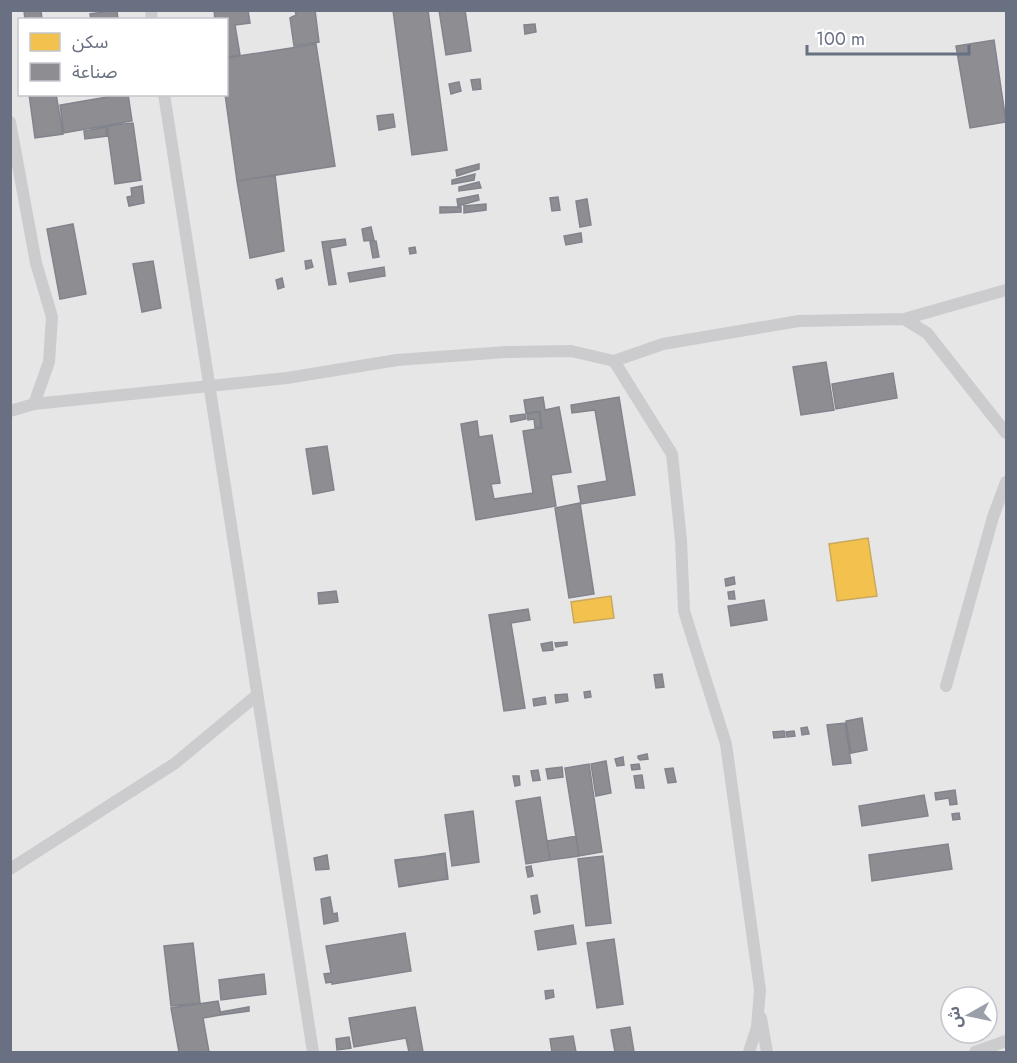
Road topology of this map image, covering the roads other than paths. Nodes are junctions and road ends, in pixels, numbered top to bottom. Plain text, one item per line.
1 (164, 96) edge
2 (10, 122) edge
3 (1006, 290) edge
4 (904, 319) junction
5 (614, 360) junction
6 (209, 385) junction
7 (34, 404) junction
8 (13, 413) edge
9 (1006, 433) edge
10 (1006, 482) edge
11 (946, 686) dead end
12 (257, 694) junction
13 (10, 869) edge
14 (760, 1014) junction
15 (1006, 1041) edge
16 (313, 1053) edge
17 (749, 1053) edge
18 (767, 1053) edge
19 (975, 1053) edge

1 - 6 street
2 - 7 street
3 - 4 street
4 - 5 street
4 - 9 street
5 - 6 street
5 - 14 street
6 - 7 street
6 - 12 street
7 - 8 street
10 - 11 street
12 - 13 street
12 - 16 street
14 - 17 street
14 - 18 street
15 - 19 street

